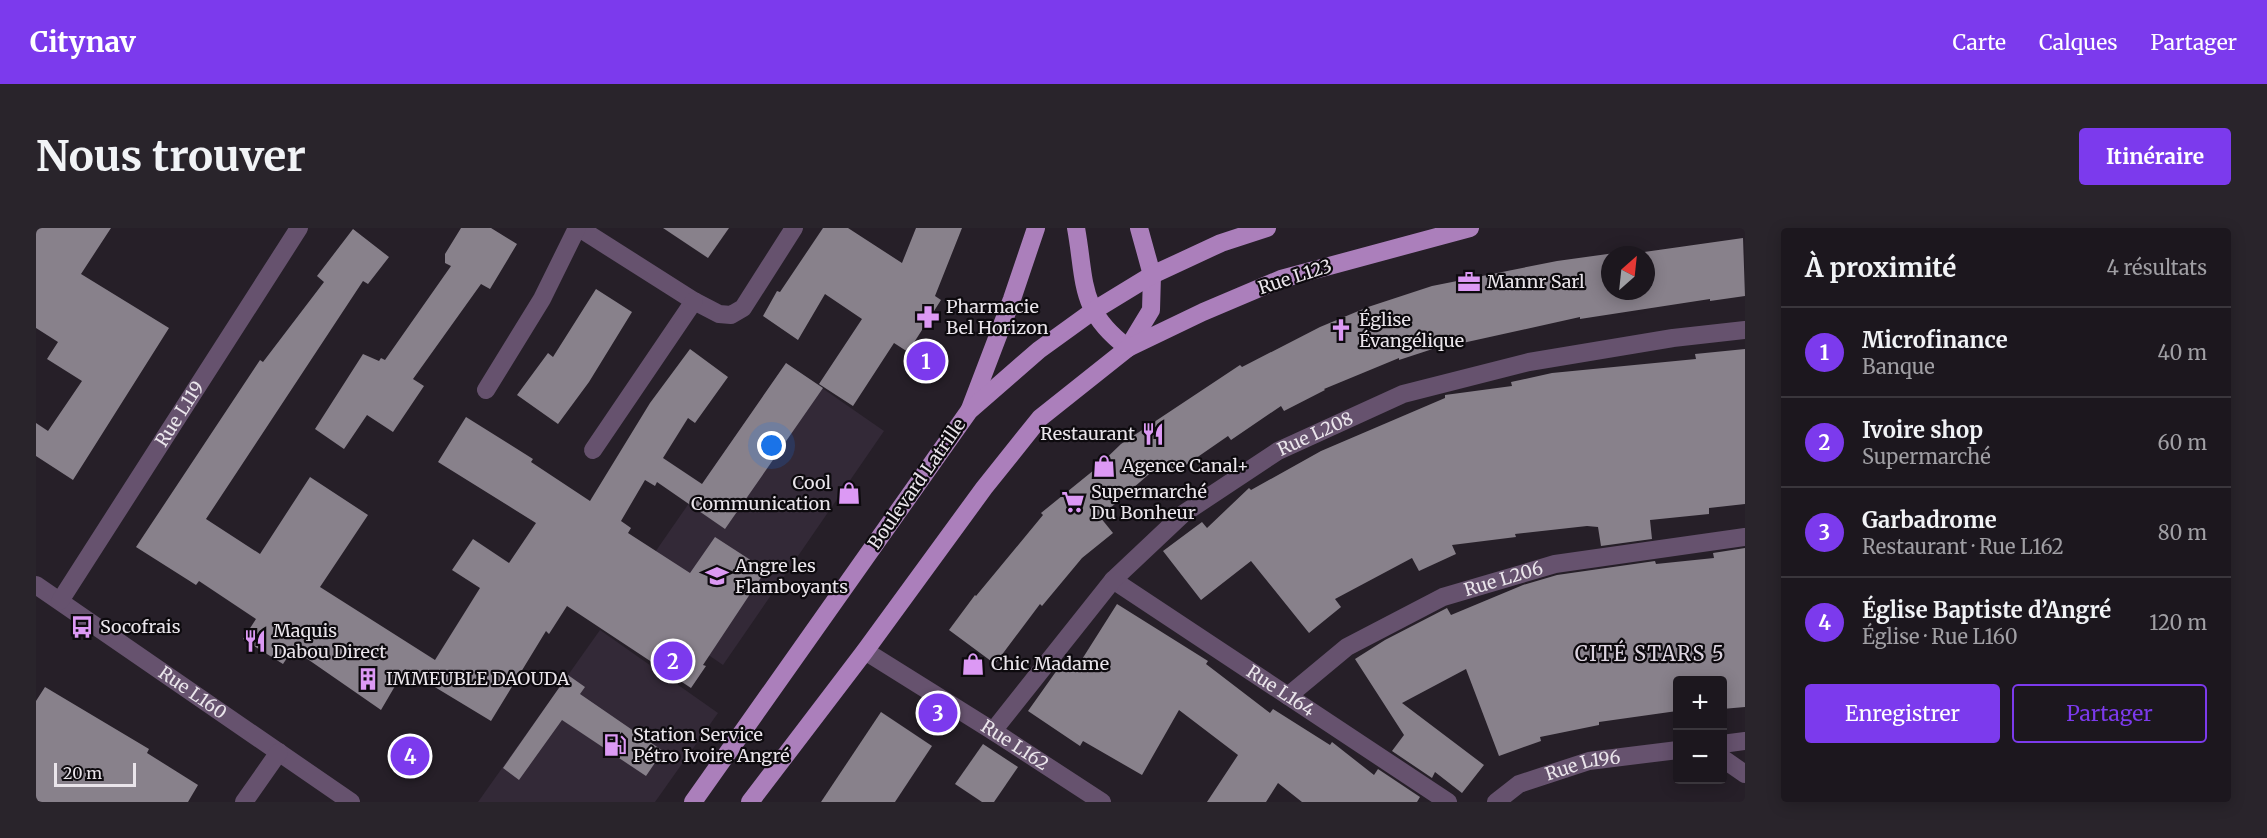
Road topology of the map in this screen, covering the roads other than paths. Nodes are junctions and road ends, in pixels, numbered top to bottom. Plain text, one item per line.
1 (299, 228) edge
2 (578, 228) edge
3 (794, 228) edge
4 (1036, 228) edge
5 (1076, 228) edge
6 (1139, 228) edge
7 (1267, 228) edge
8 (1470, 228) edge
9 (1152, 275) junction
10 (694, 301) junction
11 (1093, 311) junction
12 (1745, 330) edge
13 (1128, 348) junction
14 (486, 390) dead end
15 (969, 411) junction
16 (593, 450) dead end
17 (1745, 537) edge
18 (1113, 580) junction
19 (36, 585) edge
20 (60, 601) junction
21 (865, 651) junction
22 (1288, 696) junction
23 (993, 731) junction
24 (1745, 741) edge
25 (1727, 743) edge
26 (1673, 750) edge
27 (279, 752) junction
28 (1727, 761) edge
29 (1745, 774) edge
30 (244, 802) edge
31 (351, 802) edge
32 (693, 802) edge
33 (750, 802) edge
34 (1102, 802) edge
35 (1448, 802) edge
36 (1496, 802) edge

1 - 20 street, Rue L119
2 - 10 street
2 - 14 street
3 - 10 street
4 - 15 main road
5 - 11 main road
6 - 9 main road
7 - 9 main road
8 - 13 main road, Rue L123
9 - 11 main road, Boulevard Latrille
9 - 13 main road
10 - 16 street
11 - 13 main road
11 - 15 main road, Boulevard Latrille
12 - 18 street, Rue L208
13 - 21 main road
15 - 32 main road, Boulevard Latrille
17 - 22 street, Rue L206
18 - 22 street, Rue L164
18 - 23 street, Rue L208
19 - 20 street, Rue L160
20 - 27 street, Rue L160
21 - 23 street, Rue L162
21 - 33 main road
22 - 35 street, Rue L164
23 - 34 street, Rue L162
24 - 25 street
26 - 36 street, Rue L196
27 - 30 street
27 - 31 street, Rue L160
28 - 29 street

